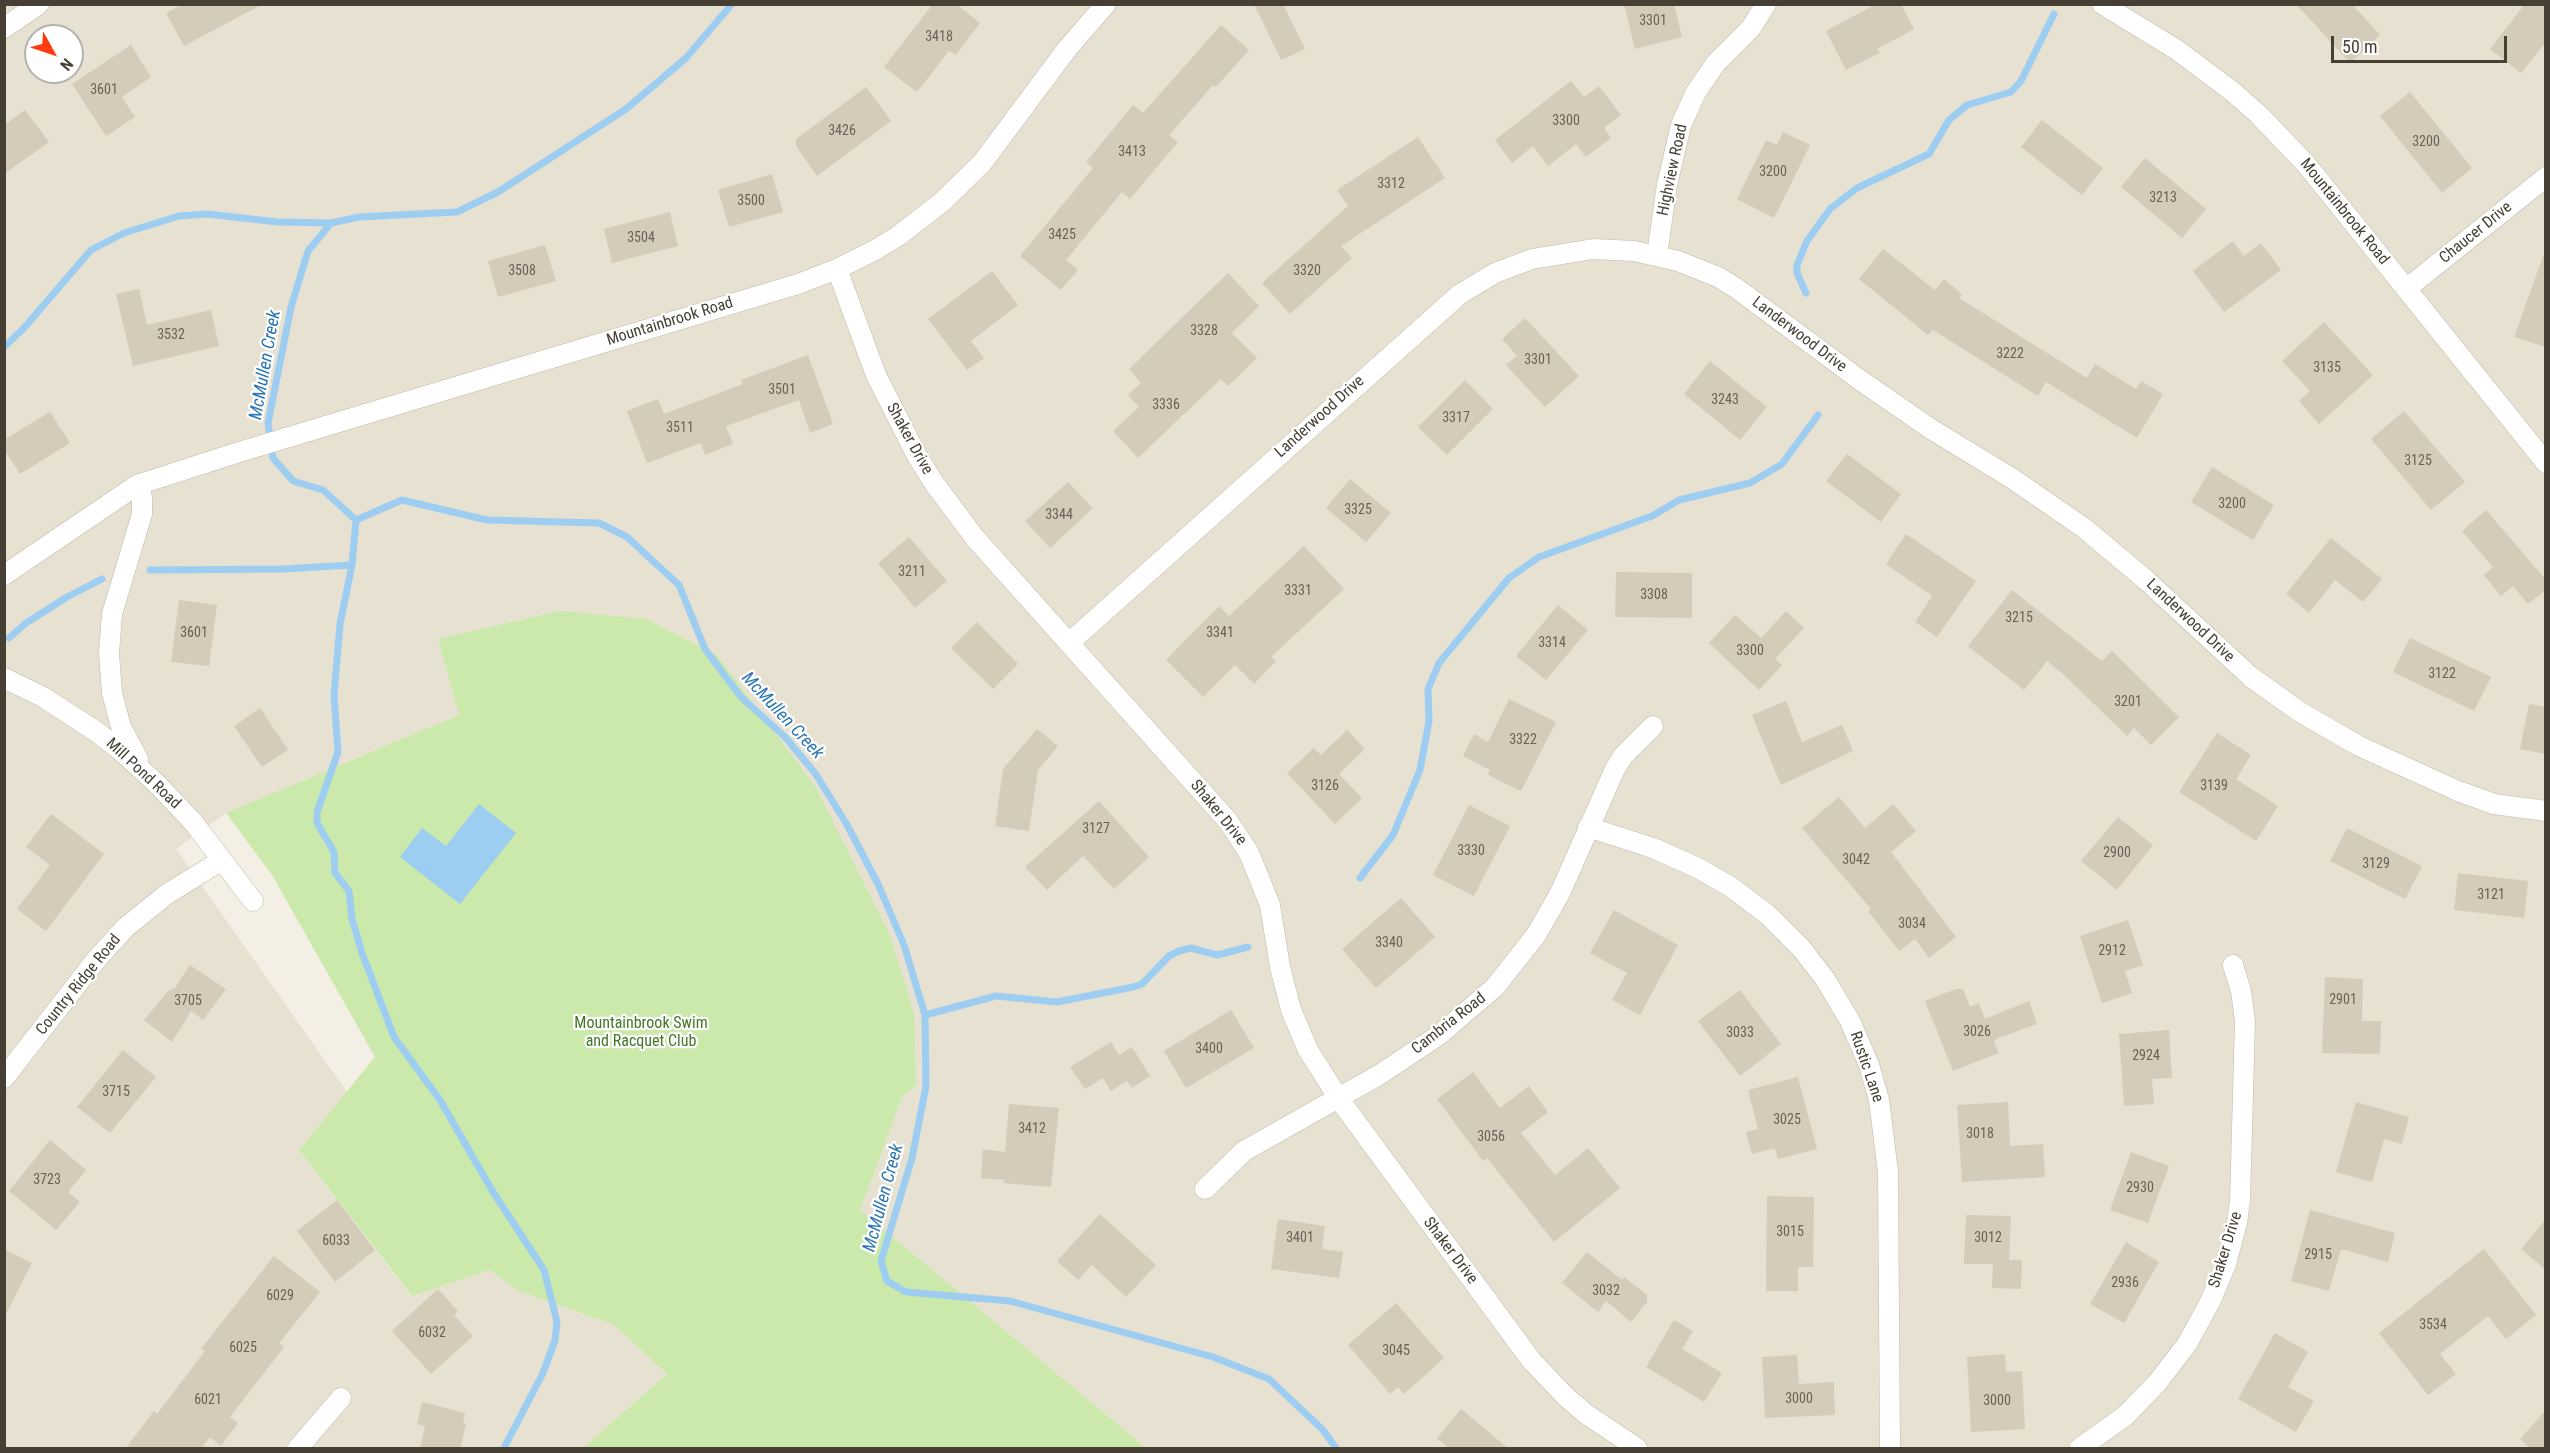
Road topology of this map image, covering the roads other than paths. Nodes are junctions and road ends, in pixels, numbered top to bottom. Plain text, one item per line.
1 (39, 4) edge
2 (1106, 4) edge
3 (1766, 4) edge
4 (2102, 4) edge
5 (4, 28) edge
6 (2546, 177) edge
7 (1656, 255) junction
8 (837, 269) junction
9 (2406, 289) junction
10 (2546, 463) edge
11 (137, 485) junction
12 (4, 575) edge
13 (1069, 643) junction
14 (4, 678) edge
15 (1653, 726) dead end
16 (158, 785) junction
17 (2546, 811) edge
18 (1588, 827) junction
19 (222, 860) junction
20 (253, 902) dead end
21 (2233, 965) dead end
22 (4, 1078) edge
23 (1340, 1099) junction
24 (1205, 1190) dead end
25 (341, 1398) dead end
26 (298, 1449) edge
27 (1637, 1449) edge
28 (1890, 1449) edge
29 (2080, 1449) edge

1 - 5 street
2 - 8 street, Mountainbrook Road
3 - 7 street, Highview Road
4 - 9 street, Mountainbrook Road
6 - 9 street, Chaucer Drive
7 - 13 street, Landerwood Drive
7 - 17 street, Landerwood Drive
8 - 11 street, Mountainbrook Road
8 - 13 street, Shaker Drive
9 - 10 street, Mountainbrook Road
11 - 12 street, Mountainbrook Road
11 - 16 street
13 - 23 street, Shaker Drive
14 - 16 street, Mill Pond Road
15 - 18 street, Cambria Road
16 - 19 street, Mill Pond Road
18 - 23 street, Cambria Road
18 - 28 street, Rustic Lane
19 - 20 street, Mill Pond Road
19 - 22 street, Country Ridge Road
21 - 29 street, Shaker Drive
23 - 24 street, Cambria Road
23 - 27 street, Shaker Drive
25 - 26 street

